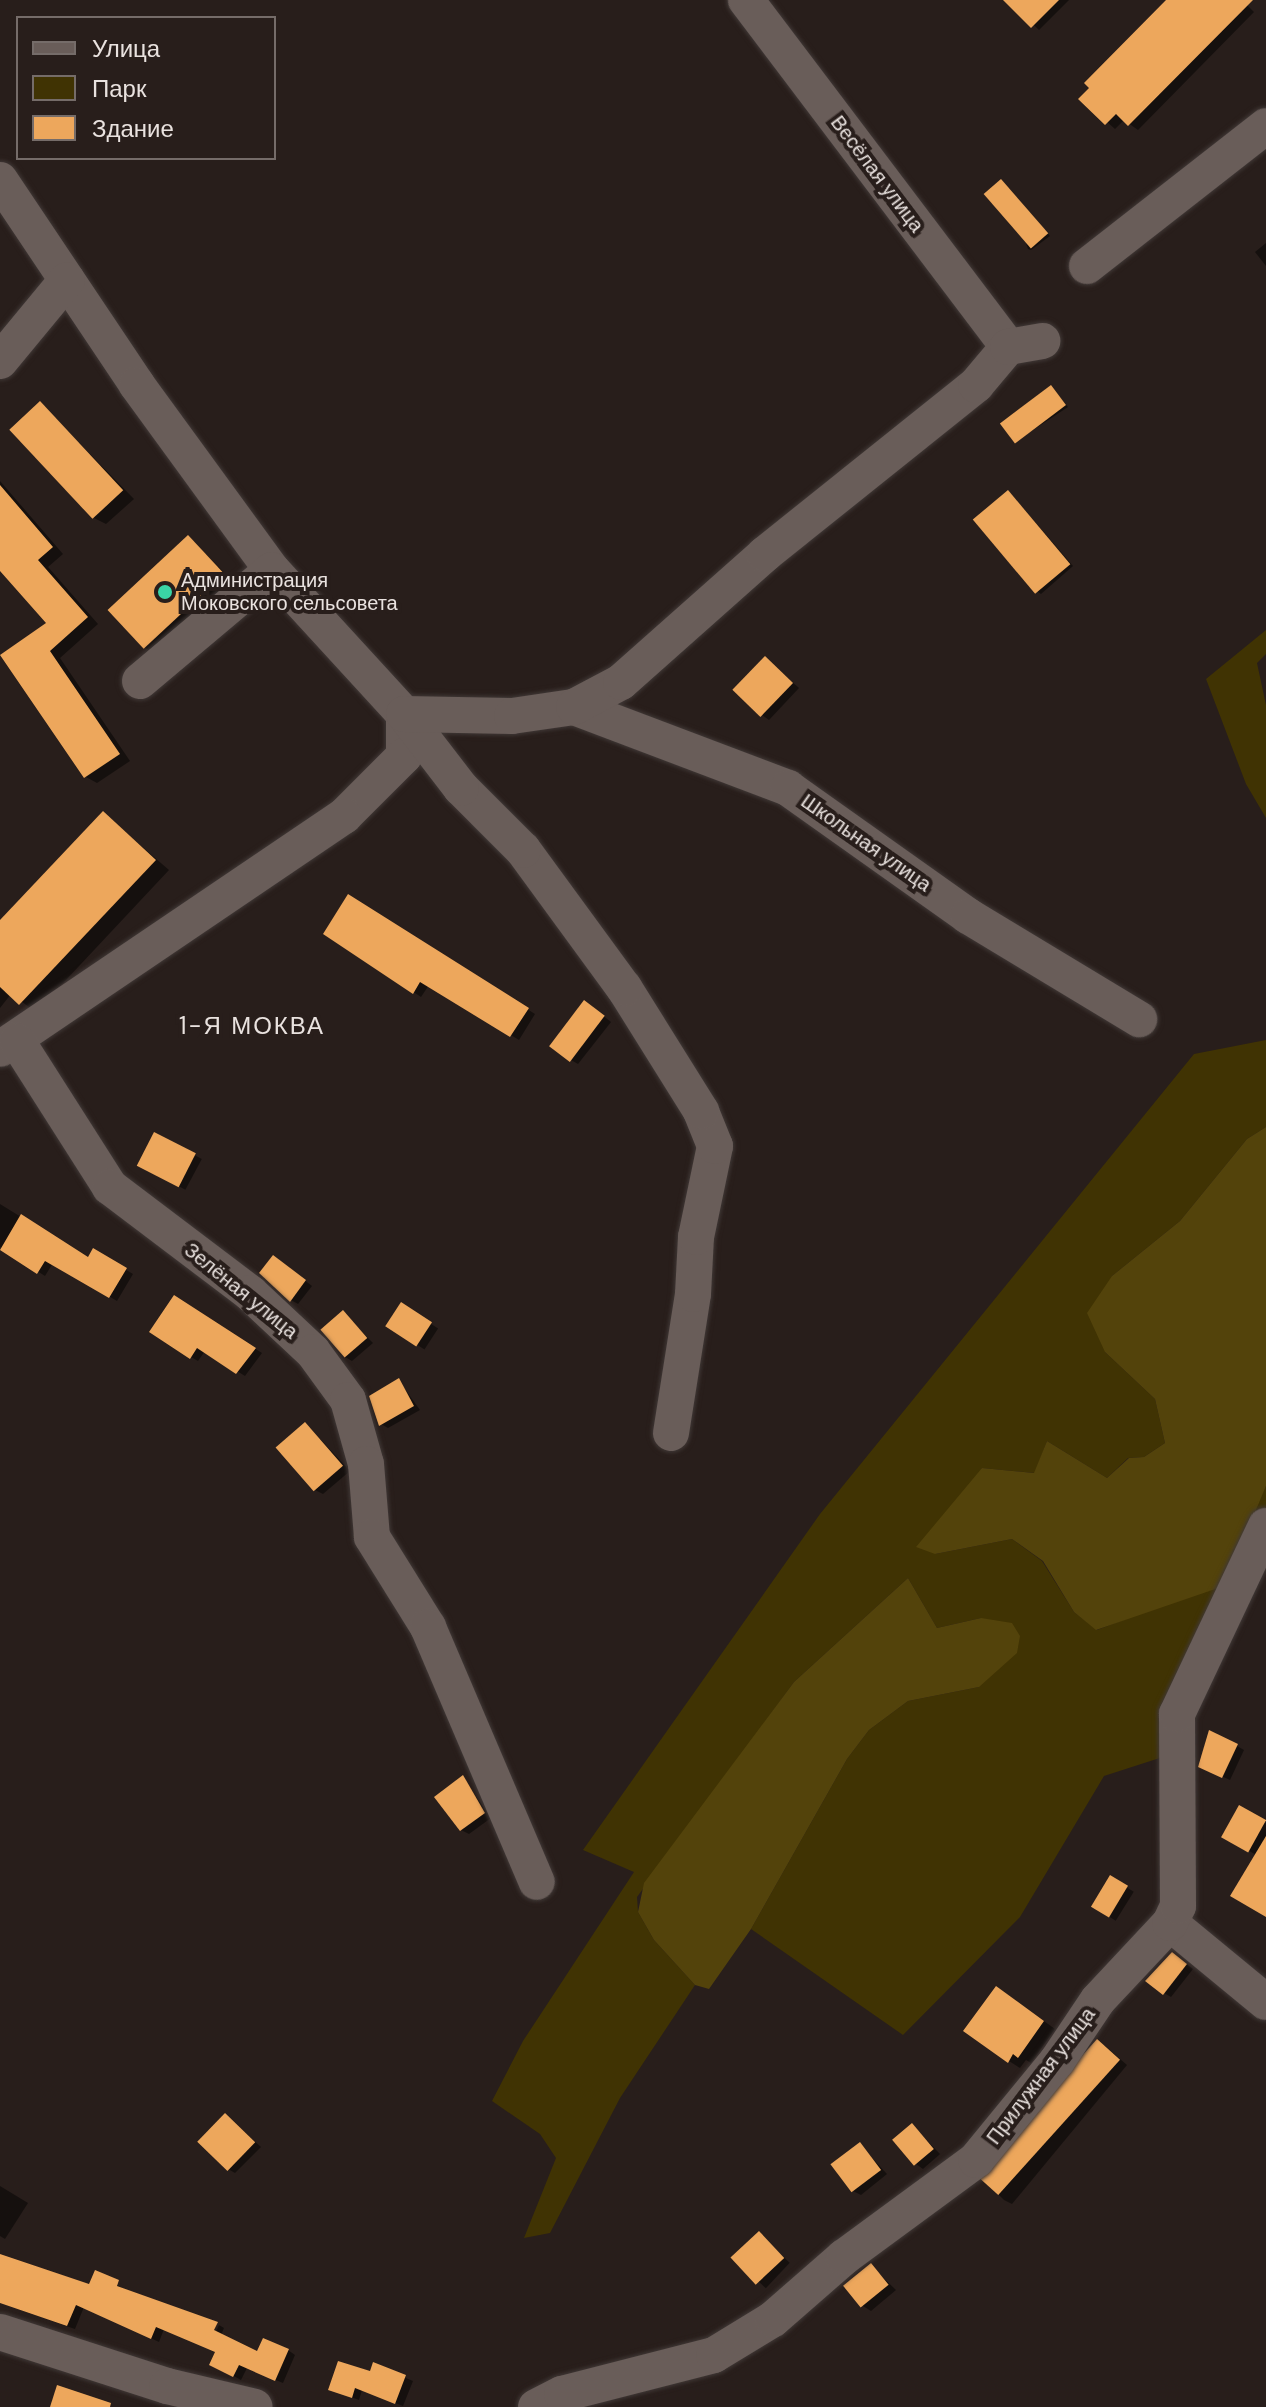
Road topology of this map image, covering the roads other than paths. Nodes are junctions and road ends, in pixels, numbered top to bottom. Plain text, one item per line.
1 (746, 0) edge
2 (1266, 126) edge
3 (0, 180) edge
4 (1087, 266) dead end
5 (67, 280) junction
6 (0, 361) edge
7 (272, 570) junction
8 (140, 681) dead end
9 (574, 707) junction
10 (404, 714) junction
11 (1139, 1019) dead end
12 (8, 1045) edge
13 (671, 1433) dead end
14 (1266, 1526) edge
15 (537, 1882) dead end
16 (1170, 1923) junction
17 (1266, 2002) edge
18 (0, 2332) edge
19 (255, 2407) edge
20 (536, 2407) edge

1 - 9 street, Весёлая улица
2 - 4 street
3 - 5 street
5 - 6 street
5 - 7 street
7 - 8 street
7 - 10 street
9 - 10 street
9 - 11 street, Школьная улица
10 - 12 street
10 - 13 street
12 - 15 street, Зелёная улица
14 - 16 street, Прилужная улица
16 - 17 street
16 - 20 street, Прилужная улица
18 - 19 street

